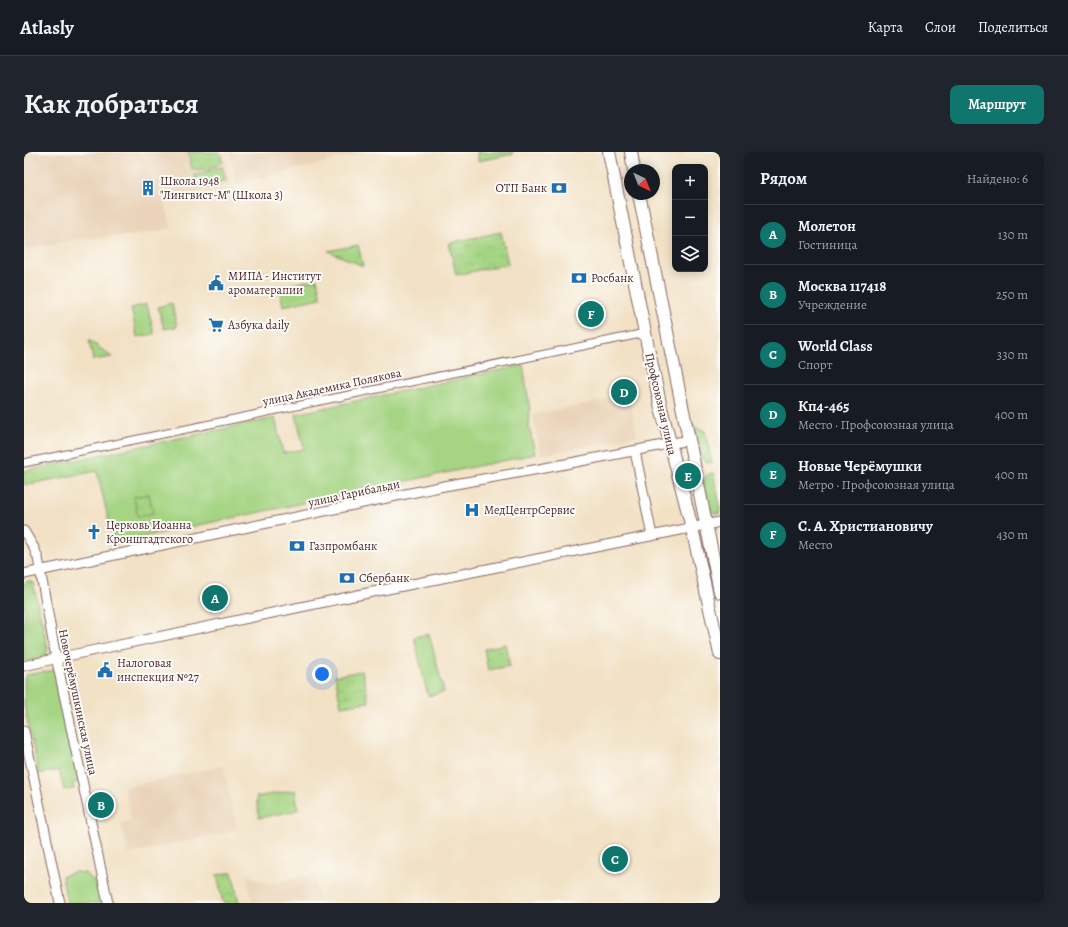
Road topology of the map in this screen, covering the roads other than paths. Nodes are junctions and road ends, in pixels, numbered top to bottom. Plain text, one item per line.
1 (609, 152) edge
2 (630, 152) edge
3 (633, 164) edge
4 (640, 200) edge
5 (645, 333) junction
6 (689, 440) junction
7 (670, 443) junction
8 (635, 451) junction
9 (24, 463) edge
10 (720, 522) edge
11 (706, 525) junction
12 (692, 528) junction
13 (24, 531) edge
14 (652, 536) junction
15 (40, 570) junction
16 (24, 574) edge
17 (720, 592) edge
18 (720, 654) edge
19 (57, 658) junction
20 (24, 666) edge
21 (24, 731) edge
22 (60, 903) edge
23 (108, 903) edge

1 - 5 main road, Профсоюзная улица
2 - 3 main road
4 - 6 main road, Профсоюзная улица
5 - 7 main road, Профсоюзная улица
5 - 9 street, улица Академика Полякова
6 - 7 street, улица Гарибальди
6 - 11 main road, Профсоюзная улица
7 - 8 street, улица Гарибальди
7 - 12 main road, Профсоюзная улица
8 - 14 street
8 - 15 street, улица Гарибальди
10 - 11 street
11 - 12 street
11 - 17 main road, Профсоюзная улица
12 - 14 street
12 - 18 main road, Профсоюзная улица
13 - 15 street, Новочерёмушкинская улица
14 - 19 street
15 - 16 street, улица Гарибальди
15 - 19 street, Новочерёмушкинская улица
19 - 20 street
19 - 23 street, Новочерёмушкинская улица
21 - 22 street

